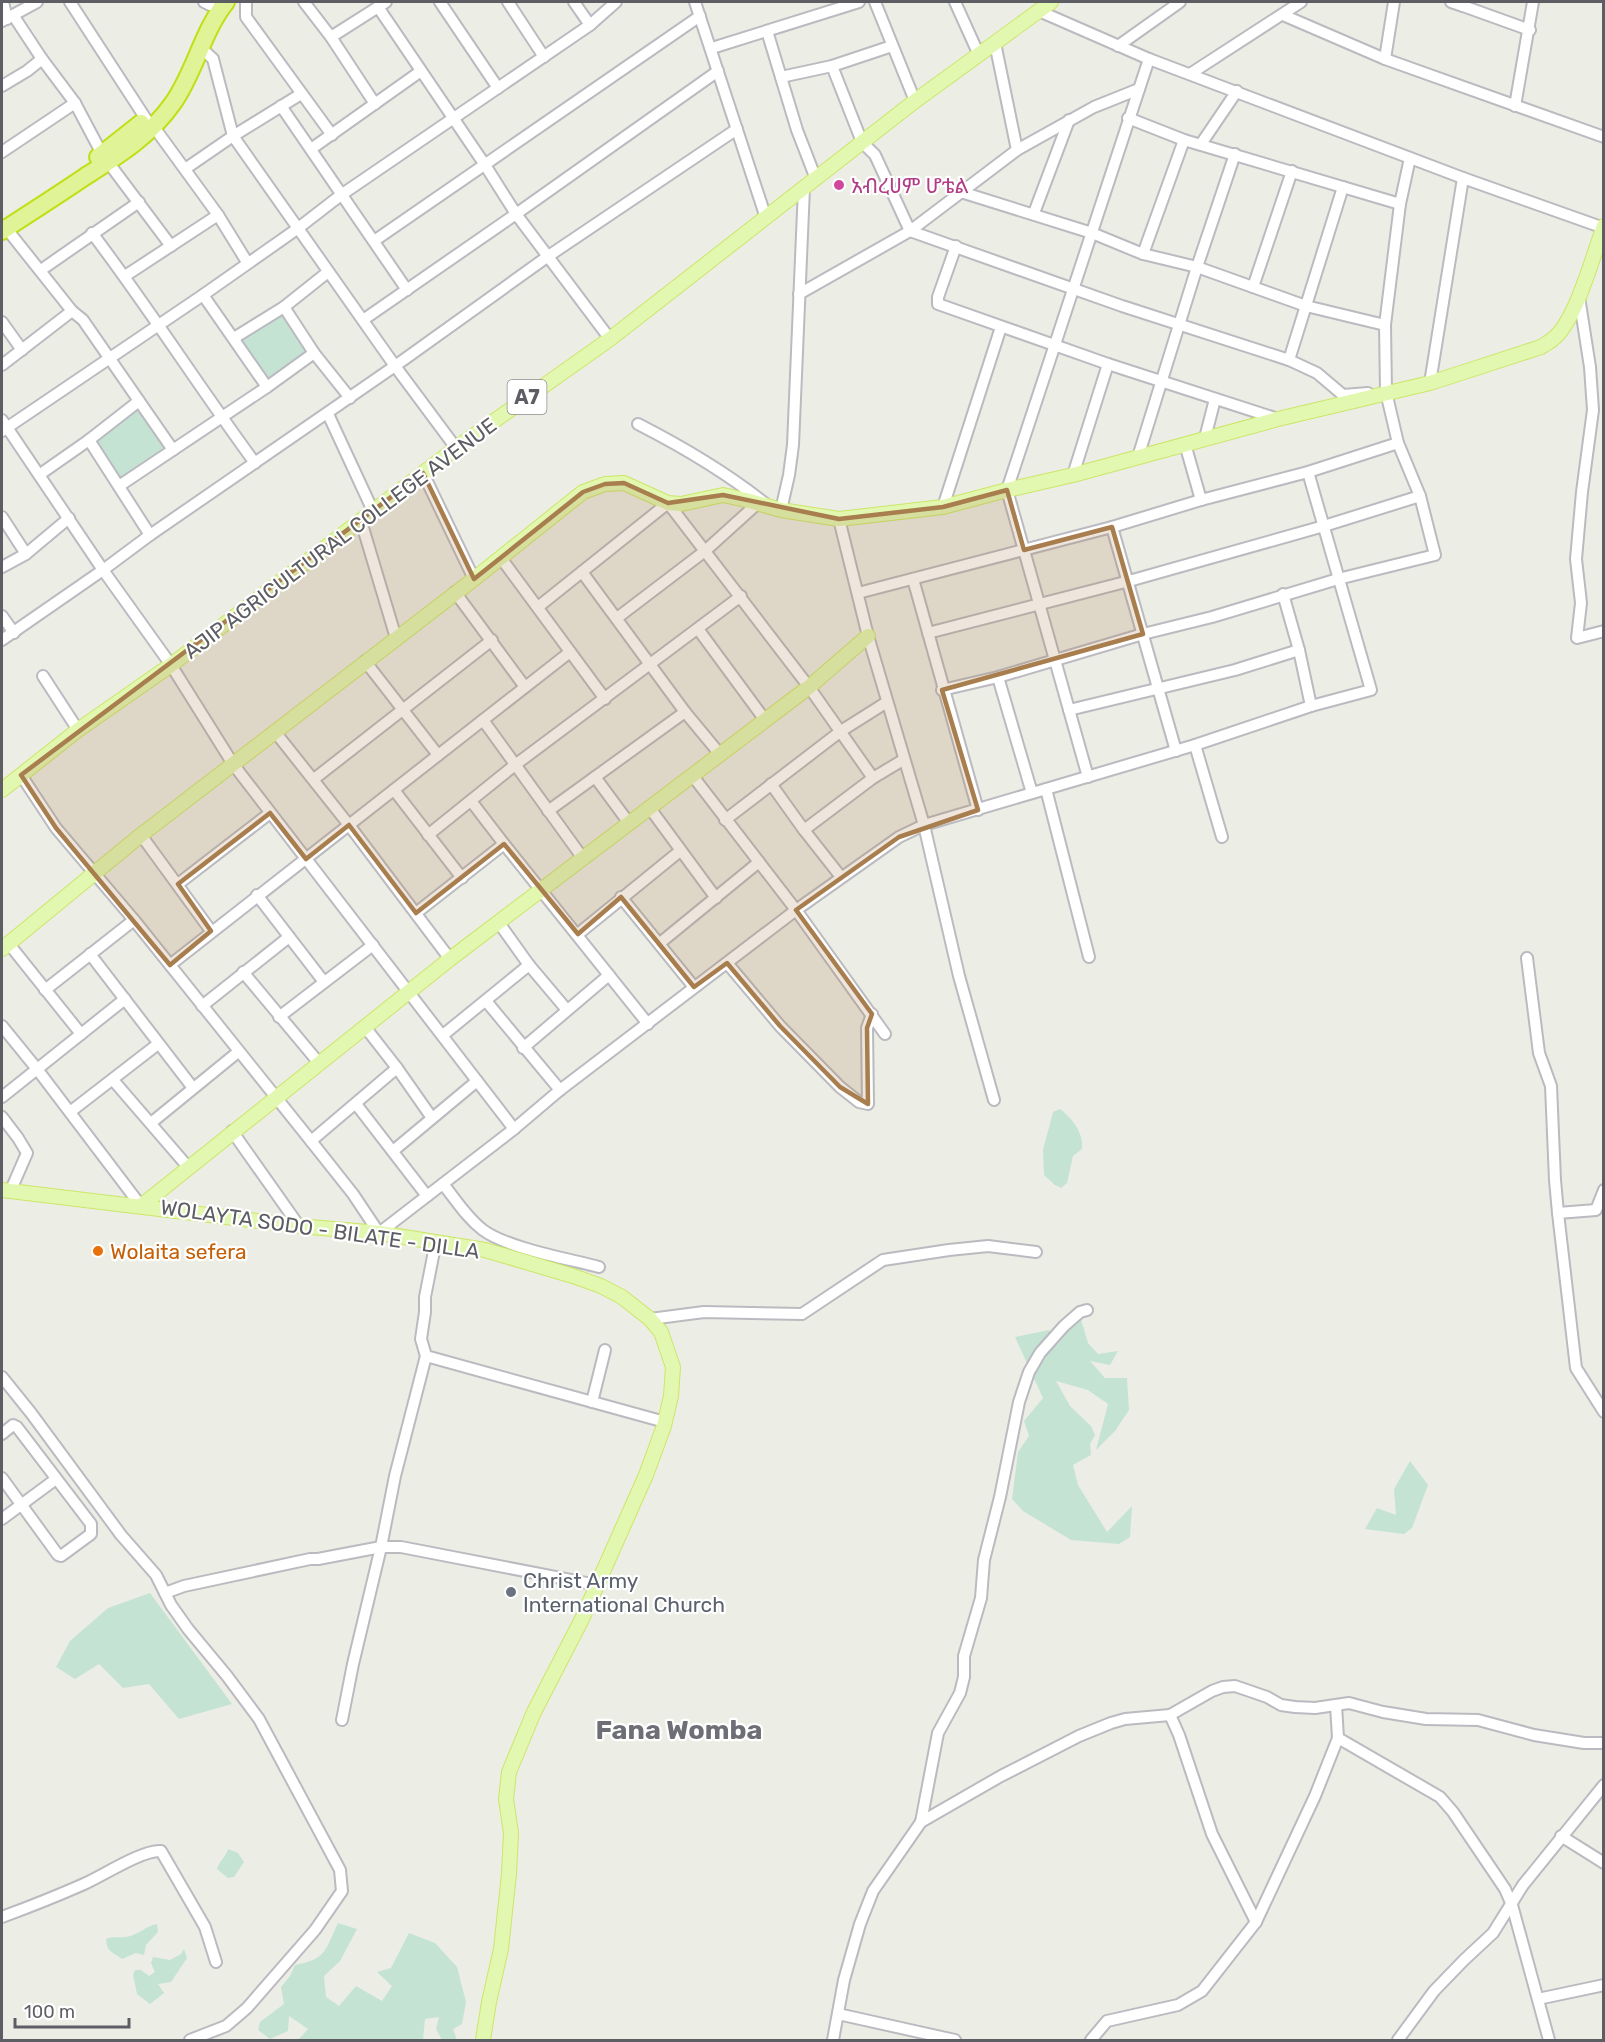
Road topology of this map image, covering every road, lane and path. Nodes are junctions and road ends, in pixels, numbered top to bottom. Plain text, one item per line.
1 (3, 2) edge
2 (37, 2) edge
3 (70, 2) edge
4 (213, 2) edge
5 (246, 2) edge
6 (304, 2) edge
7 (440, 2) edge
8 (508, 2) edge
9 (574, 2) edge
10 (616, 2) edge
11 (695, 2) edge
12 (859, 2) edge
13 (875, 2) edge
14 (955, 2) edge
15 (1051, 2) edge
16 (1180, 2) edge
17 (1301, 2) edge
18 (1394, 2) edge
19 (1451, 2) edge
20 (1533, 2) edge
21 (382, 4) edge
22 (1464, 4) edge
23 (841, 5) edge
24 (1038, 6) edge
25 (1282, 15) junction
26 (700, 16) junction
27 (7, 19) edge
28 (590, 25) junction
29 (1530, 30) junction
30 (766, 31) junction
31 (331, 38) junction
32 (995, 43) junction
33 (892, 46) junction
34 (1118, 46) junction
35 (200, 47) junction
36 (712, 48) junction
37 (978, 55) junction
38 (544, 57) junction
39 (42, 59) junction
40 (1149, 59) junction
41 (1385, 59) junction
42 (832, 66) junction
43 (421, 71) junction
44 (718, 71) junction
45 (1190, 74) junction
46 (781, 77) junction
47 (2, 86) edge
48 (498, 88) junction
49 (1139, 89) junction
50 (1237, 91) junction
51 (301, 94) junction
52 (915, 101) junction
53 (75, 104) junction
54 (375, 104) junction
55 (281, 106) junction
56 (1515, 106) junction
57 (453, 118) junction
58 (1128, 118) junction
59 (1069, 120) junction
60 (150, 123) junction
61 (737, 129) junction
62 (332, 135) junction
63 (233, 136) junction
64 (1604, 137) edge
65 (1184, 140) junction
66 (862, 142) junction
67 (1201, 144) junction
68 (311, 149) junction
69 (1017, 150) junction
70 (2, 152) edge
71 (1235, 154) junction
72 (105, 158) junction
73 (1410, 158) junction
74 (485, 165) junction
75 (185, 169) junction
76 (1292, 171) junction
77 (1463, 178) junction
78 (810, 183) junction
79 (1344, 187) junction
80 (961, 192) junction
81 (342, 195) junction
82 (139, 202) junction
83 (1400, 204) junction
84 (1034, 213) junction
85 (516, 214) junction
86 (218, 215) junction
87 (765, 218) junction
88 (3, 226) edge
89 (1603, 228) edge
90 (297, 229) junction
91 (910, 231) junction
92 (92, 233) junction
93 (1092, 233) junction
94 (374, 241) junction
95 (171, 246) junction
96 (956, 246) junction
97 (1143, 254) junction
98 (547, 257) junction
99 (248, 262) junction
100 (1197, 267) junction
101 (40, 270) junction
102 (328, 272) junction
103 (125, 276) junction
104 (1252, 287) junction
105 (1072, 288) junction
106 (407, 290) junction
107 (799, 294) junction
108 (203, 295) junction
109 (1579, 297) junction
110 (1306, 306) junction
111 (284, 307) junction
112 (72, 311) junction
113 (363, 320) junction
114 (2, 322) edge
115 (1179, 325) junction
116 (1385, 325) junction
117 (158, 326) junction
118 (1001, 327) junction
119 (234, 338) junction
120 (610, 339) junction
121 (1056, 345) junction
122 (22, 350) junction
123 (314, 353) junction
124 (109, 357) junction
125 (1289, 360) junction
126 (1108, 364) junction
127 (2, 365) edge
128 (395, 366) junction
129 (1162, 382) junction
130 (1430, 383) junction
131 (267, 387) junction
132 (1386, 392) junction
133 (350, 398) junction
134 (1215, 399) junction
135 (139, 401) junction
136 (328, 414) junction
137 (221, 418) junction
138 (1278, 419) junction
139 (638, 424) dead end
140 (3, 426) edge
141 (1205, 438) junction
142 (89, 440) junction
143 (1398, 443) junction
144 (1185, 444) junction
145 (456, 448) junction
146 (173, 450) junction
147 (1138, 457) junction
148 (255, 463) junction
149 (1308, 472) junction
150 (423, 473) junction
151 (39, 475) junction
152 (1073, 475) junction
153 (119, 486) junction
154 (1007, 490) junction
155 (1420, 496) junction
156 (1201, 500) junction
157 (668, 504) junction
158 (770, 507) junction
159 (944, 507) junction
160 (373, 511) junction
161 (2, 517) edge
162 (69, 518) junction
163 (839, 519) junction
164 (361, 520) junction
165 (1324, 526) junction
166 (1112, 527) junction
167 (150, 535) junction
168 (1024, 550) junction
169 (705, 551) junction
170 (26, 554) junction
171 (501, 558) junction
172 (2, 567) edge
173 (103, 570) junction
174 (582, 572) junction
175 (474, 579) junction
176 (913, 579) junction
177 (1338, 579) junction
178 (1129, 581) junction
179 (455, 592) junction
180 (858, 593) junction
181 (1284, 594) junction
182 (741, 596) junction
183 (1040, 603) junction
184 (538, 607) junction
185 (2, 616) edge
186 (617, 618) junction
187 (698, 629) junction
188 (1604, 631) edge
189 (14, 633) junction
190 (928, 633) junction
191 (1143, 634) junction
192 (868, 636) junction
193 (396, 638) junction
194 (2, 640) edge
195 (492, 640) junction
196 (1299, 650) junction
197 (570, 652) junction
198 (1054, 660) junction
199 (365, 662) junction
200 (651, 663) junction
201 (171, 665) junction
202 (43, 676) dead end
203 (998, 677) junction
204 (525, 687) junction
205 (809, 687) junction
206 (1158, 688) junction
207 (942, 690) junction
208 (605, 699) junction
209 (887, 702) junction
210 (1311, 706) junction
211 (1069, 710) junction
212 (403, 711) junction
213 (685, 712) junction
214 (483, 720) junction
215 (765, 720) junction
216 (78, 730) junction
217 (841, 731) junction
218 (276, 733) junction
219 (1195, 746) junction
220 (1176, 751) junction
221 (719, 753) junction
222 (438, 755) junction
223 (903, 760) junction
224 (233, 764) junction
225 (515, 765) junction
226 (21, 775) junction
227 (692, 775) junction
228 (595, 777) junction
229 (1088, 777) junction
230 (873, 778) junction
231 (314, 779) junction
232 (771, 784) junction
233 (1046, 789) junction
234 (2, 790) edge
235 (394, 790) junction
236 (1032, 793) junction
237 (471, 801) junction
238 (649, 807) junction
239 (978, 810) junction
240 (548, 811) junction
241 (270, 813) junction
242 (725, 820) junction
243 (629, 823) junction
244 (349, 825) junction
245 (924, 825) junction
246 (804, 830) junction
247 (141, 835) junction
248 (428, 835) junction
249 (1222, 837) dead end
250 (504, 844) junction
251 (680, 851) junction
252 (582, 857) junction
253 (306, 859) junction
254 (759, 862) junction
255 (94, 872) junction
256 (841, 877) junction
257 (462, 878) junction
258 (178, 884) junction
259 (541, 889) junction
260 (257, 895) junction
261 (621, 897) junction
262 (716, 898) junction
263 (796, 910) junction
264 (416, 913) junction
265 (134, 920) junction
266 (499, 923) junction
267 (211, 930) junction
268 (578, 934) junction
269 (289, 938) junction
270 (660, 943) junction
271 (374, 945) junction
272 (5, 946) edge
273 (90, 954) junction
274 (1089, 957) dead end
275 (1527, 958) dead end
276 (450, 959) junction
277 (727, 963) junction
278 (170, 965) junction
279 (529, 965) junction
280 (243, 972) junction
281 (609, 975) junction
282 (324, 982) junction
283 (694, 987) junction
284 (45, 990) junction
285 (410, 993) junction
286 (125, 999) junction
287 (486, 1001) junction
288 (202, 1006) junction
289 (567, 1010) junction
290 (872, 1014) junction
291 (279, 1017) junction
292 (648, 1024) junction
293 (2, 1026) edge
294 (365, 1028) junction
295 (81, 1034) junction
296 (885, 1034) dead end
297 (443, 1035) junction
298 (158, 1044) junction
299 (523, 1048) junction
300 (238, 1052) junction
301 (319, 1063) junction
302 (397, 1068) junction
303 (37, 1069) junction
304 (113, 1080) junction
305 (477, 1081) junction
306 (194, 1088) junction
307 (560, 1090) junction
308 (2, 1097) edge
309 (275, 1098) junction
310 (994, 1100) dead end
311 (356, 1104) junction
312 (70, 1112) junction
313 (2, 1117) edge
314 (432, 1118) junction
315 (151, 1123) junction
316 (514, 1129) junction
317 (232, 1131) junction
318 (311, 1141) junction
319 (393, 1151) junction
320 (188, 1167) junction
321 (443, 1184) junction
322 (1604, 1190) edge
323 (6, 1191) edge
324 (427, 1196) junction
325 (141, 1206) junction
326 (1600, 1210) edge
327 (1558, 1213) junction
328 (299, 1226) junction
329 (379, 1233) junction
330 (436, 1241) junction
331 (1036, 1252) dead end
332 (599, 1267) dead end
333 (1088, 1310) dead end
334 (650, 1319) junction
335 (605, 1350) dead end
336 (426, 1356) junction
337 (2, 1377) edge
338 (592, 1401) junction
339 (1604, 1412) edge
340 (665, 1422) junction
341 (2, 1434) edge
342 (2, 1478) edge
343 (56, 1479) junction
344 (21, 1504) junction
345 (2, 1519) edge
346 (381, 1547) junction
347 (597, 1585) junction
348 (165, 1593) junction
349 (1336, 1705) junction
350 (1170, 1714) junction
351 (342, 1720) dead end
352 (1338, 1738) junction
353 (1604, 1743) edge
354 (1604, 1785) edge
355 (921, 1822) junction
356 (1561, 1836) junction
357 (1604, 1863) edge
358 (1512, 1905) junction
359 (2, 1917) edge
360 (1256, 1922) junction
361 (216, 1962) dead end
362 (1604, 1985) edge
363 (1538, 2000) junction
364 (838, 2014) junction
365 (190, 2040) edge
366 (483, 2040) edge
367 (832, 2040) edge
368 (956, 2040) edge
369 (1091, 2040) edge
370 (1398, 2040) edge
371 (1549, 2040) edge

1 - 27 street
2 - 27 street
3 - 60 street
4 - 35 highway
4 - 60 highway
5 - 51 street
6 - 31 street
7 - 48 street
8 - 38 street
9 - 28 street
10 - 28 street
11 - 26 street
12 - 23 street
13 - 33 street
14 - 37 street
15 - 24 main road, AJIP AGRICULTURAL COLLEGE AVENUE / A7
16 - 34 street
17 - 25 street
18 - 41 street
19 - 22 street
20 - 29 street
21 - 31 street
21 - 43 street
22 - 29 street
23 - 30 street
24 - 32 main road, AJIP AGRICULTURAL COLLEGE AVENUE / A7
24 - 34 street
25 - 41 street
25 - 45 street
26 - 36 street
26 - 74 street
27 - 39 street
28 - 38 street
29 - 56 street
30 - 36 street
30 - 46 street
31 - 54 street
32 - 37 main road, AJIP AGRICULTURAL COLLEGE AVENUE / A7
32 - 69 street
33 - 42 street
33 - 52 street
34 - 40 street
35 - 60 highway
35 - 63 street
36 - 44 street
37 - 52 main road, AJIP AGRICULTURAL COLLEGE AVENUE / A7
38 - 48 street
39 - 47 street
39 - 53 street
40 - 45 street
40 - 49 street
41 - 56 street
42 - 46 street
42 - 66 street
43 - 54 street
43 - 57 street
44 - 61 street
44 - 85 street
45 - 50 street
46 - 78 street
48 - 57 street
49 - 58 street
49 - 59 street
50 - 67 street
50 - 73 street
51 - 55 street
51 - 62 street
52 - 66 main road, AJIP AGRICULTURAL COLLEGE AVENUE / A7
53 - 70 street
53 - 72 street
54 - 62 street
55 - 63 street
55 - 68 street
56 - 64 street
57 - 74 street
57 - 81 street
58 - 65 street
58 - 93 street
59 - 69 street
59 - 84 street
60 - 72 highway
60 - 75 street
61 - 87 street
61 - 98 street
62 - 68 street
63 - 75 street
63 - 90 street
65 - 67 street
65 - 97 street
66 - 78 main road, AJIP AGRICULTURAL COLLEGE AVENUE / A7
66 - 91 street
67 - 71 street
68 - 81 street
69 - 80 street
71 - 76 street
71 - 100 street
72 - 82 street
72 - 88 highway
73 - 77 street
73 - 83 street
74 - 85 street
74 - 94 street
75 - 86 street
76 - 79 street
76 - 104 street
77 - 89 street
77 - 130 street
78 - 87 main road, AJIP AGRICULTURAL COLLEGE AVENUE / A7
78 - 107 street
79 - 83 street
79 - 110 street
80 - 84 street
80 - 91 street
81 - 90 street
81 - 94 street
82 - 92 street
82 - 95 street
83 - 116 street
84 - 93 street
85 - 98 street
85 - 106 street
86 - 95 street
86 - 99 street
87 - 120 main road, AJIP AGRICULTURAL COLLEGE AVENUE / A7
88 - 101 street
89 - 109 main road
90 - 99 street
90 - 102 street
91 - 96 street
91 - 107 street
92 - 101 street
92 - 103 street
93 - 97 street
93 - 105 street
94 - 106 street
95 - 103 street
96 - 105 street
96 - 118 street
97 - 100 street
98 - 120 street
98 - 128 street
99 - 108 street
100 - 104 street
100 - 115 street
101 - 112 street
102 - 111 street
102 - 113 street
103 - 117 street
104 - 110 street
105 - 115 street
105 - 121 street
106 - 113 street
107 - 158 street
108 - 117 street
108 - 119 street
109 - 130 main road
109 - 188 street
110 - 116 street
110 - 125 street
111 - 119 street
111 - 123 street
112 - 122 street
112 - 124 street
113 - 128 street
114 - 122 street
115 - 125 street
115 - 129 street
116 - 132 street
117 - 124 street
117 - 137 street
118 - 121 street
118 - 159 street
119 - 131 street
120 - 145 main road, AJIP AGRICULTURAL COLLEGE AVENUE / A7
121 - 126 street
121 - 154 street
122 - 127 street
123 - 131 street
123 - 133 street
124 - 135 street
124 - 140 street
125 - 132 street
126 - 129 street
126 - 152 street
128 - 133 street
128 - 145 street
129 - 134 street
129 - 147 street
130 - 132 main road
131 - 137 street
132 - 138 main road
132 - 143 street
133 - 136 street
134 - 138 street
134 - 141 street
135 - 142 street
135 - 146 street
136 - 148 street
136 - 160 street
137 - 146 street
137 - 148 street
138 - 141 main road
139 - 158 street
140 - 151 street
141 - 144 main road
142 - 151 street
142 - 153 street
143 - 149 street
143 - 155 street
144 - 147 main road
144 - 156 street
145 - 150 main road, AJIP AGRICULTURAL COLLEGE AVENUE / A7
146 - 153 street
147 - 152 main road
148 - 167 street
149 - 156 street
149 - 165 street
150 - 160 main road, AJIP AGRICULTURAL COLLEGE AVENUE / A7
150 - 175 street
151 - 162 street
152 - 154 main road
153 - 167 street
154 - 159 main road
154 - 168 street
155 - 165 street
155 - 177 street
156 - 166 street
157 - 158 main road
157 - 169 street
157 - 171 main road
157 - 174 street
158 - 163 main road
158 - 169 street
159 - 163 main road
160 - 164 main road, AJIP AGRICULTURAL COLLEGE AVENUE / A7
161 - 170 street
162 - 170 street
162 - 173 street
163 - 180 street
164 - 193 street
164 - 201 main road, AJIP AGRICULTURAL COLLEGE AVENUE / A7
165 - 177 street
165 - 178 street
166 - 168 street
166 - 178 street
167 - 173 street
168 - 176 street
168 - 183 street
169 - 182 street
169 - 186 street
170 - 172 street
171 - 175 main road
171 - 184 street
173 - 189 street
173 - 201 street
174 - 184 street
174 - 186 street
175 - 179 main road
176 - 180 street
176 - 190 street
177 - 181 street
177 - 210 street
178 - 183 street
178 - 191 street
179 - 193 main road
179 - 195 street
180 - 192 street
181 - 191 street
181 - 196 street
182 - 187 street
182 - 205 street
183 - 190 street
183 - 198 street
184 - 197 street
185 - 189 street
186 - 200 street
187 - 200 street
187 - 215 street
189 - 194 street
190 - 207 street
191 - 198 street
191 - 206 street
192 - 205 main road
192 - 209 street
193 - 199 main road
195 - 204 street
195 - 212 street
196 - 206 street
196 - 210 street
197 - 204 street
197 - 208 street
198 - 203 street
198 - 211 street
199 - 212 street
199 - 218 main road
200 - 208 street
200 - 213 street
201 - 216 main road, AJIP AGRICULTURAL COLLEGE AVENUE / A7
201 - 224 street
202 - 216 street
203 - 207 street
203 - 236 street
204 - 214 street
205 - 215 main road
205 - 217 street
206 - 211 street
206 - 220 street
207 - 239 street
208 - 225 street
209 - 217 street
209 - 223 street
210 - 219 street
211 - 229 street
212 - 222 street
212 - 231 street
213 - 221 street
213 - 228 street
214 - 222 street
214 - 225 street
215 - 221 main road
216 - 226 main road, AJIP AGRICULTURAL COLLEGE AVENUE / A7
217 - 230 street
217 - 232 street
218 - 224 main road
218 - 231 street
219 - 220 street
219 - 249 street
220 - 229 street
221 - 227 main road
222 - 235 street
223 - 230 street
223 - 245 street
224 - 241 street
224 - 247 main road
225 - 237 street
225 - 240 street
226 - 234 main road, AJIP AGRICULTURAL COLLEGE AVENUE / A7
226 - 255 street
227 - 238 main road
227 - 242 street
228 - 240 street
228 - 243 street
229 - 233 street
230 - 246 street
231 - 244 street
232 - 242 street
232 - 246 street
233 - 236 street
233 - 274 street
235 - 244 street
235 - 248 street
236 - 239 street
237 - 248 street
237 - 250 street
238 - 243 main road
238 - 251 street
239 - 245 street
240 - 252 street
241 - 253 street
241 - 258 street
242 - 254 street
243 - 252 main road
244 - 253 street
244 - 264 street
245 - 256 street
245 - 310 street
246 - 256 street
247 - 255 main road
247 - 258 street
248 - 257 street
250 - 257 street
250 - 259 street
251 - 261 street
251 - 262 street
252 - 259 main road
253 - 260 street
253 - 271 street
254 - 262 street
254 - 263 street
255 - 265 street
255 - 272 main road
256 - 263 street
257 - 264 street
258 - 267 street
259 - 266 main road
259 - 268 street
260 - 267 street
260 - 269 street
261 - 268 street
261 - 270 street
262 - 270 street
263 - 277 street
263 - 290 street
264 - 276 street
265 - 273 street
265 - 278 street
266 - 276 main road
266 - 279 street
267 - 278 street
268 - 281 street
269 - 280 street
269 - 282 street
270 - 283 street
271 - 282 street
271 - 285 street
272 - 284 street
273 - 284 street
273 - 286 street
275 - 327 street
276 - 285 main road
277 - 283 street
277 - 290 street
278 - 288 street
279 - 287 street
279 - 289 street
280 - 288 street
280 - 291 street
281 - 289 street
281 - 292 street
282 - 291 street
283 - 292 street
284 - 295 street
285 - 294 main road
285 - 297 street
286 - 295 street
286 - 298 street
287 - 297 street
287 - 299 street
288 - 300 street
289 - 299 street
290 - 296 street
291 - 301 street
292 - 307 street
293 - 303 street
294 - 301 main road
294 - 302 street
295 - 303 street
297 - 305 street
298 - 304 street
298 - 306 street
299 - 307 street
300 - 306 street
300 - 309 street
301 - 309 main road
302 - 311 street
302 - 314 street
303 - 308 street
303 - 312 street
304 - 312 street
304 - 315 street
305 - 314 street
305 - 316 street
306 - 315 street
307 - 316 street
309 - 317 main road
309 - 318 street
311 - 318 street
311 - 319 street
312 - 325 street
313 - 323 street
314 - 319 street
315 - 320 street
316 - 321 street
317 - 320 main road
317 - 328 street
318 - 329 street
319 - 324 street
320 - 325 main road
321 - 324 street
321 - 332 street
322 - 326 street
323 - 325 main road, WOLAYTA SODO - BILATE - DILLA
324 - 329 street
325 - 328 main road, WOLAYTA SODO - BILATE - DILLA
326 - 327 street
327 - 339 street
328 - 329 main road, WOLAYTA SODO - BILATE - DILLA
329 - 330 main road, WOLAYTA SODO - BILATE - DILLA
330 - 334 main road, WOLAYTA SODO - BILATE - DILLA
330 - 336 street
331 - 334 street
333 - 355 street
334 - 340 main road, WOLAYTA SODO - BILATE - DILLA
335 - 338 street
336 - 338 street
336 - 346 street
337 - 348 street
338 - 340 street
340 - 347 main road, WOLAYTA SODO - BILATE - DILLA
341 - 343 street
342 - 344 street
343 - 344 street
343 - 344 street
344 - 345 street
346 - 347 street
346 - 348 street
346 - 351 street
347 - 366 main road, WOLAYTA SODO - BILATE - DILLA
348 - 365 street
349 - 350 street
349 - 352 street
349 - 353 street
350 - 355 street
350 - 360 street
352 - 358 street
352 - 360 street
354 - 356 street
355 - 364 street
356 - 357 street
356 - 358 street
358 - 363 street
358 - 370 street
359 - 361 street
360 - 369 street
362 - 363 street
363 - 371 street
364 - 367 street
364 - 368 street

